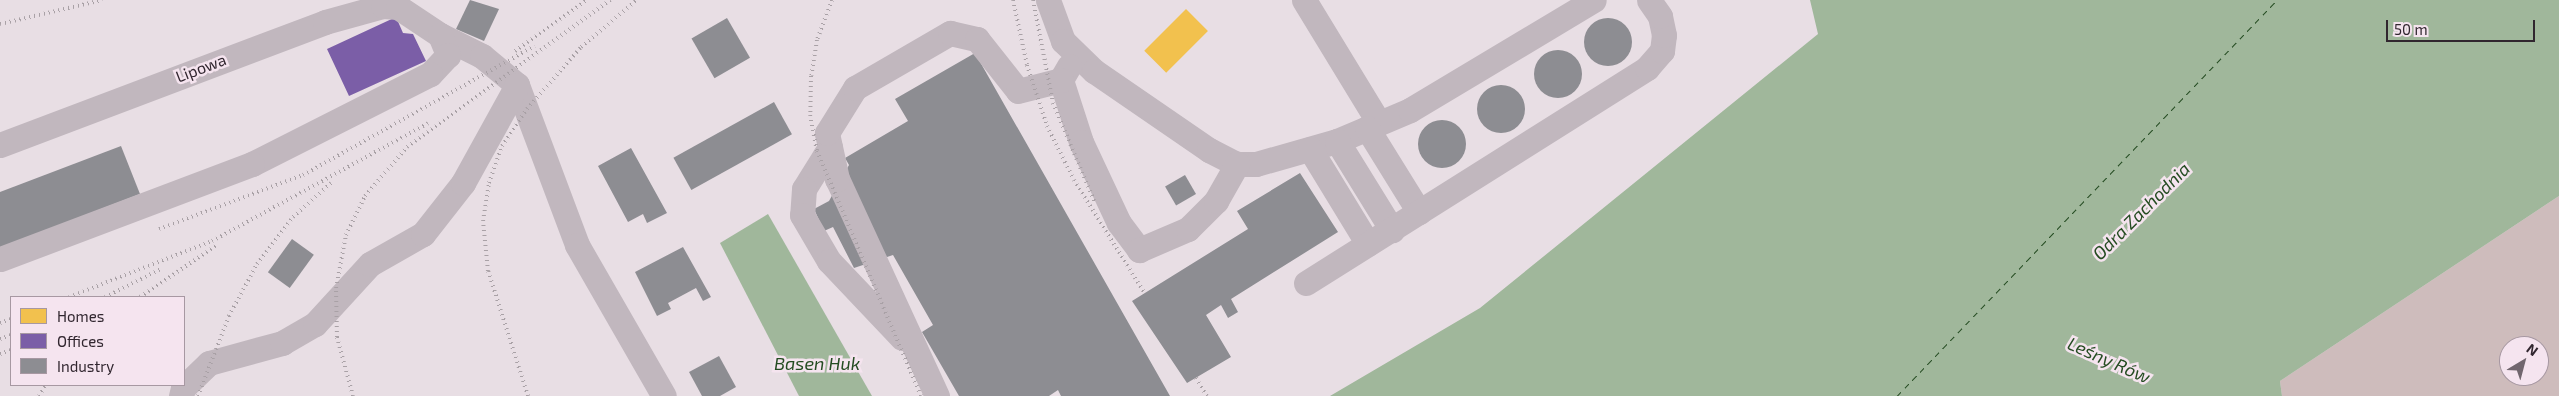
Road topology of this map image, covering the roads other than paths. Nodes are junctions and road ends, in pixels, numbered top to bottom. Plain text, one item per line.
1 (1048, 0) edge
2 (1304, 0) edge
3 (1594, 0) edge
4 (1649, 0) edge
5 (440, 35) junction
6 (1075, 55) junction
7 (1061, 80) junction
8 (517, 85) junction
9 (1373, 125) junction
10 (1337, 141) junction
11 (0, 145) edge
12 (830, 147) junction
13 (1310, 148) junction
14 (1237, 164) junction
15 (1419, 212) junction
16 (1392, 230) junction
17 (1368, 244) junction
18 (0, 259) edge
19 (1306, 282) dead end
20 (916, 353) junction
21 (185, 385) edge
22 (664, 396) edge
23 (937, 396) edge

1 - 6 street
2 - 9 street
3 - 9 street
4 - 15 street
5 - 8 street
5 - 11 street, Lipowa
5 - 18 street
6 - 7 street
6 - 14 street
7 - 12 street
7 - 14 street
8 - 21 street
8 - 22 street
9 - 10 street
9 - 15 street
10 - 13 street
10 - 16 street
12 - 20 street
12 - 20 street
13 - 14 street
13 - 17 street
15 - 16 street
16 - 17 street
17 - 19 street
20 - 23 street

